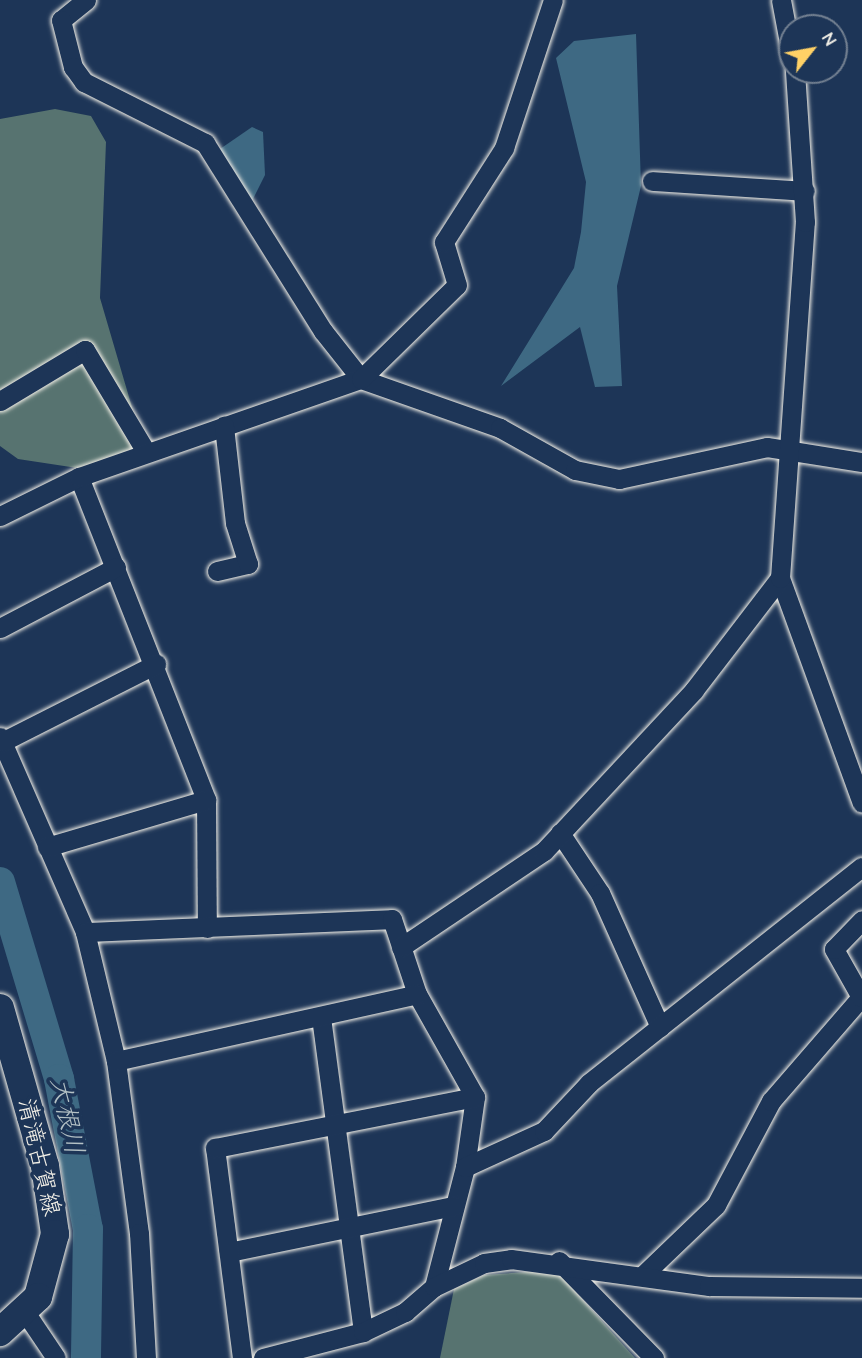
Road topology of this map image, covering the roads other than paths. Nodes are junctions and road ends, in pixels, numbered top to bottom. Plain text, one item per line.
1 (86, 0) edge
2 (553, 0) edge
3 (796, 84) edge
4 (652, 181) dead end
5 (805, 191) junction
6 (361, 379) junction
7 (0, 401) edge
8 (224, 426) junction
9 (791, 447) junction
10 (146, 452) junction
11 (862, 462) edge
12 (79, 477) junction
13 (0, 516) edge
14 (116, 567) junction
15 (217, 571) dead end
16 (780, 578) junction
17 (0, 628) edge
18 (156, 664) junction
19 (1, 739) edge
20 (206, 800) junction
21 (862, 803) edge
22 (560, 833) junction
23 (47, 847) junction
24 (862, 867) edge
25 (862, 920) edge
26 (208, 928) junction
27 (85, 932) junction
28 (401, 947) junction
29 (417, 994) junction
30 (0, 1008) edge
31 (321, 1017) junction
32 (660, 1027) junction
33 (116, 1061) junction
34 (475, 1097) junction
35 (340, 1123) junction
36 (465, 1167) junction
37 (454, 1206) junction
38 (351, 1228) junction
39 (229, 1252) junction
40 (559, 1261) junction
41 (643, 1275) junction
42 (434, 1287) junction
43 (862, 1289) edge
44 (25, 1312) junction
45 (0, 1332) edge
46 (363, 1332) junction
47 (47, 1356) edge
48 (146, 1358) edge
49 (242, 1358) edge
50 (262, 1358) edge
51 (654, 1358) edge

1 - 6 street
2 - 6 street
3 - 5 street
4 - 5 street
5 - 9 street
6 - 8 street
6 - 9 street
7 - 10 street
8 - 10 street
8 - 15 street
9 - 11 street
9 - 16 street
10 - 12 street
12 - 13 street
12 - 14 street
14 - 17 street
14 - 18 street
16 - 21 street
16 - 22 street
18 - 19 street
18 - 20 street
19 - 23 street
20 - 23 street
20 - 26 street
22 - 28 street
22 - 32 street
23 - 27 street
24 - 32 street
25 - 41 street
26 - 27 street
26 - 28 street
27 - 33 street
28 - 29 street
29 - 31 street
29 - 34 street
30 - 44 main road, 清滝古賀線
31 - 33 street
31 - 35 street
32 - 36 street
33 - 48 street
34 - 35 street
34 - 36 street
35 - 38 street
35 - 39 street
36 - 37 street
37 - 38 street
37 - 42 street
38 - 39 street
38 - 46 street
39 - 49 street
40 - 41 street
40 - 42 street
40 - 51 street
41 - 43 street
42 - 46 street
44 - 45 main road, 清滝古賀線
44 - 47 street
46 - 50 street

